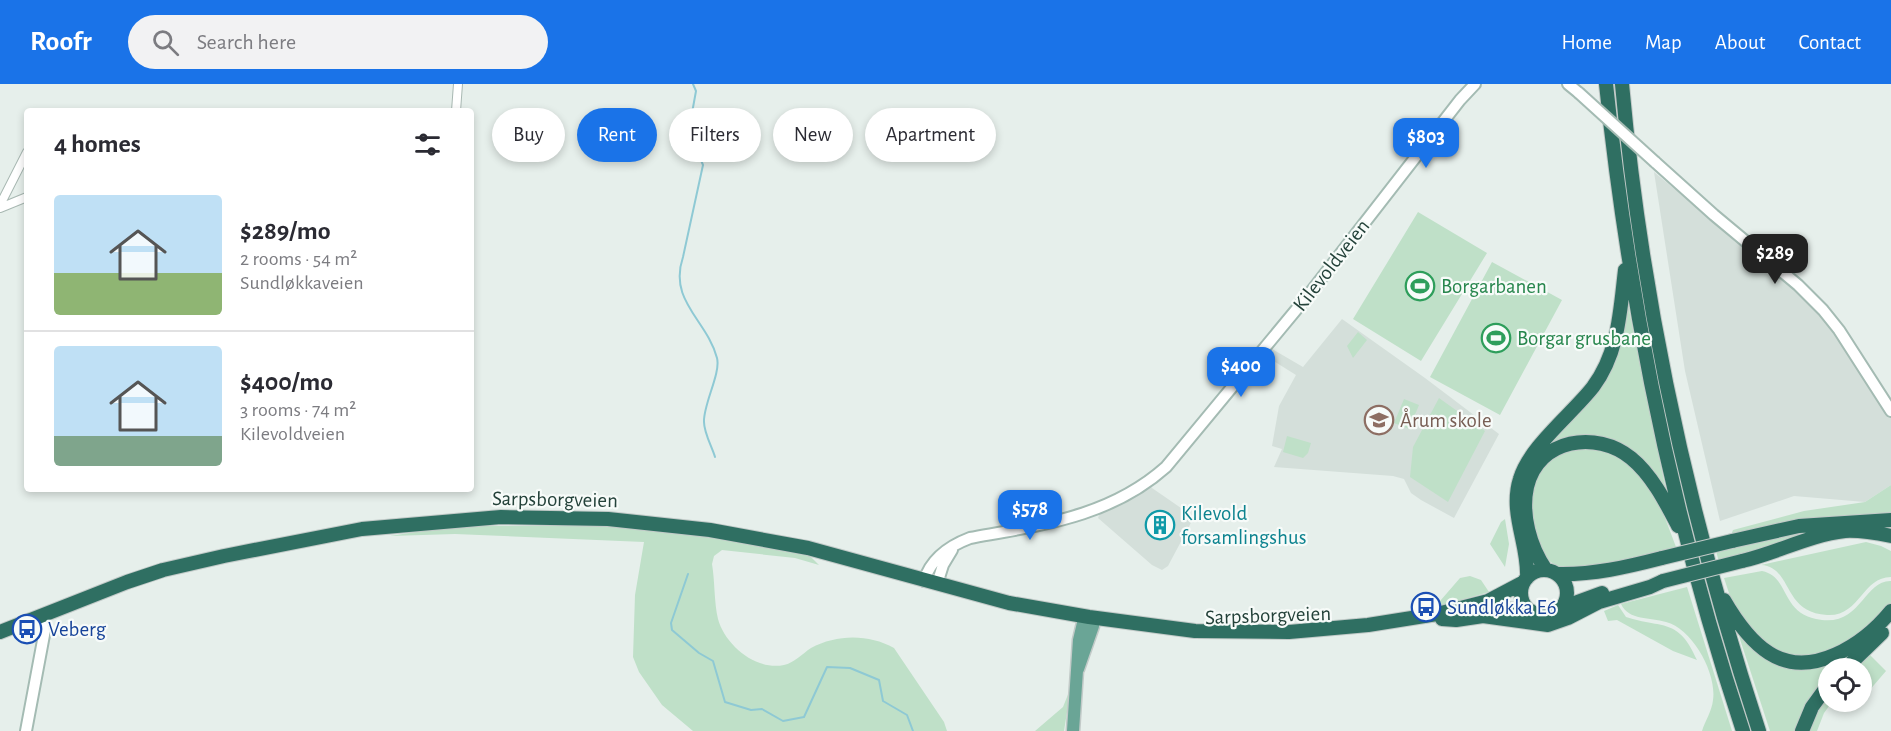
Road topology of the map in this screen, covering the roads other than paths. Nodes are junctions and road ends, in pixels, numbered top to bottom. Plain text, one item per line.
1 (458, 84) edge
2 (1475, 84) edge
3 (1568, 84) edge
4 (1606, 84) edge
5 (1622, 84) edge
6 (456, 108) edge
7 (24, 158) edge
8 (24, 198) edge
9 (0, 206) edge
10 (1627, 250) junction
11 (1891, 411) edge
12 (1891, 520) edge
13 (1844, 531) junction
14 (1891, 536) edge
15 (1686, 540) junction
16 (1891, 546) edge
17 (1551, 572) junction
18 (1526, 580) junction
19 (1663, 581) junction
20 (930, 583) junction
21 (1715, 585) junction
22 (1561, 608) junction
23 (1531, 611) junction
24 (1891, 611) edge
25 (42, 616) junction
26 (1442, 619) junction
27 (1088, 622) junction
28 (1891, 624) edge
29 (0, 632) edge
30 (1856, 658) edge
31 (1818, 698) edge
32 (26, 731) edge
33 (1073, 731) edge
34 (1743, 731) edge
35 (1759, 731) edge
36 (1802, 731) edge

1 - 6 street
2 - 20 street, Kilevoldveien
3 - 11 street, bridge
4 - 10 highway
5 - 21 highway
7 - 9 street
8 - 9 street
10 - 15 highway
10 - 18 highway
12 - 17 highway, bridge
13 - 14 highway
13 - 16 highway
13 - 19 highway, bridge
15 - 17 highway
15 - 34 highway
17 - 18 highway
17 - 22 highway
18 - 23 highway
18 - 27 highway, Sarpsborgveien
19 - 22 highway
19 - 26 highway
20 - 25 highway, Sarpsborgveien
20 - 27 highway, Sarpsborgveien
21 - 24 highway
21 - 35 highway
22 - 23 highway
23 - 26 highway, Sarpsborgveien
25 - 29 highway, Sarpsborgveien
25 - 32 street
26 - 27 highway, Sarpsborgveien
27 - 33 main road
28 - 30 highway
31 - 36 highway

